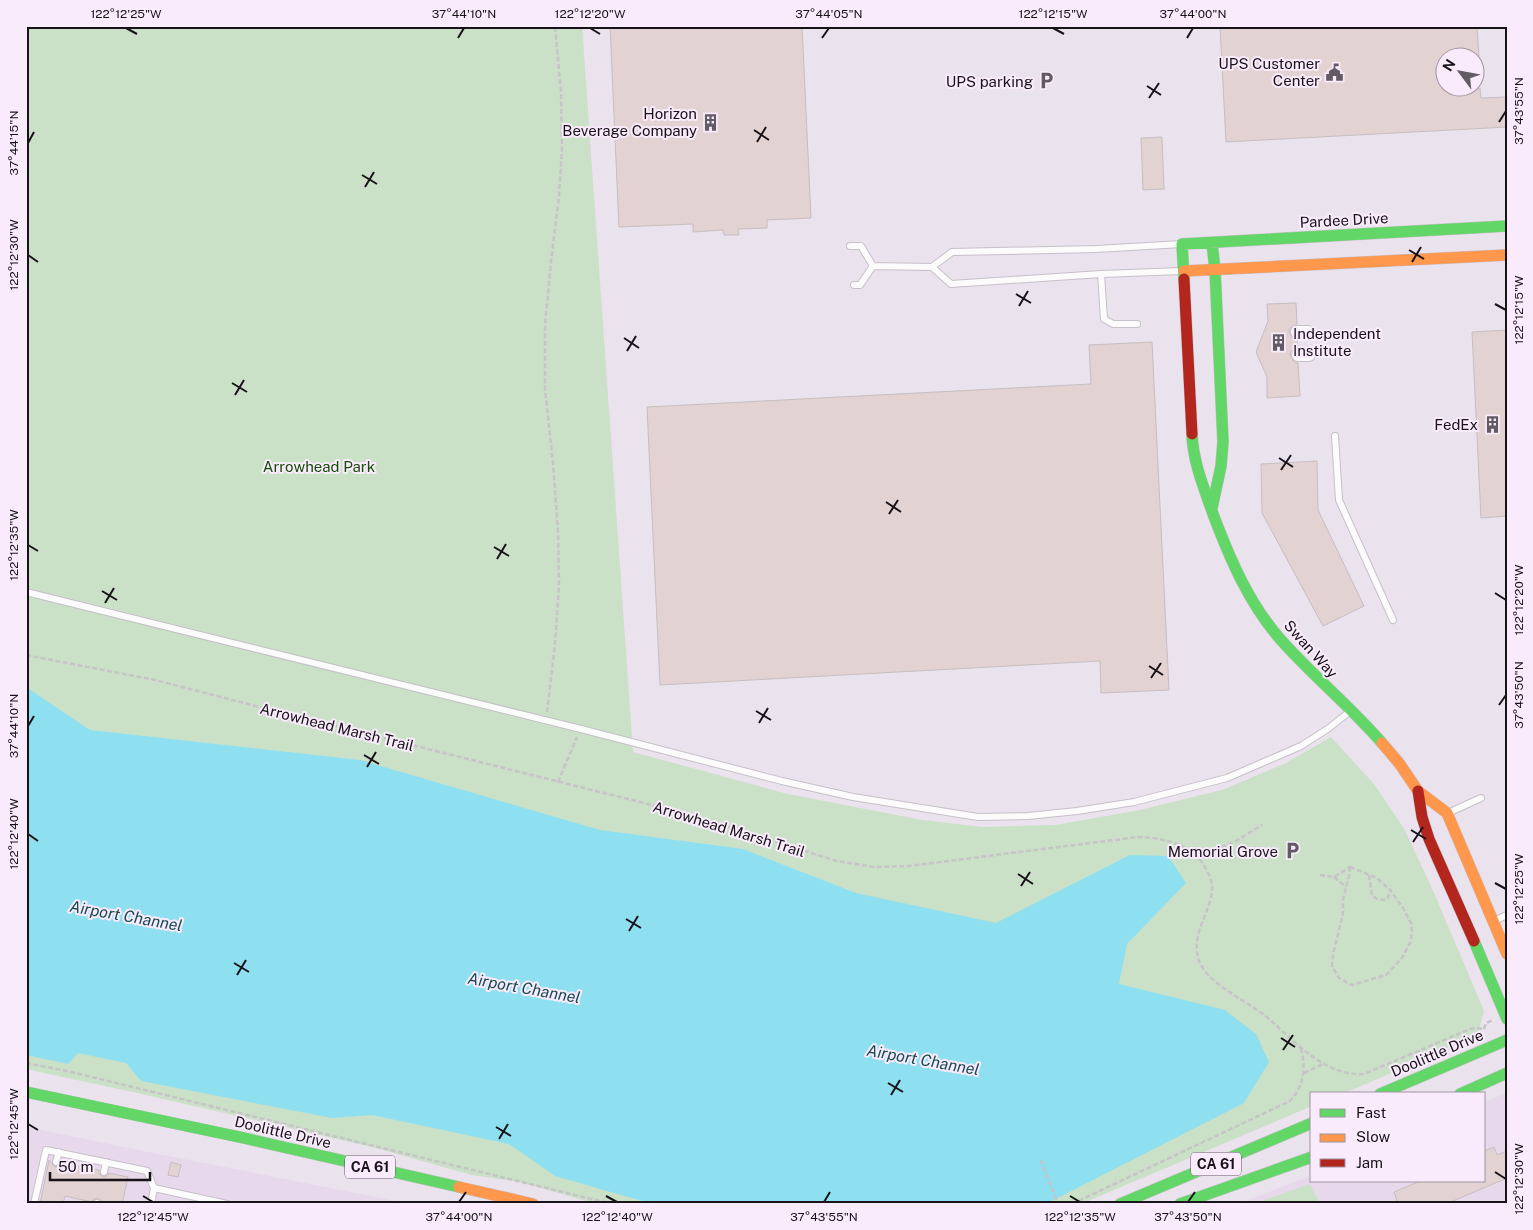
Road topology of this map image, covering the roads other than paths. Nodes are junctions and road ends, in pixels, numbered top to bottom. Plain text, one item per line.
1 (1507, 226) edge
2 (1212, 243) junction
3 (1182, 244) junction
4 (850, 246) dead end
5 (1507, 255) edge
6 (872, 266) junction
7 (932, 267) junction
8 (1215, 270) junction
9 (1184, 271) junction
10 (1101, 274) junction
11 (854, 285) dead end
12 (1137, 324) dead end
13 (1335, 436) dead end
14 (1212, 508) junction
15 (26, 592) edge
16 (1393, 620) dead end
17 (1350, 712) junction
18 (1418, 791) junction
19 (1480, 798) dead end
20 (1447, 813) junction
21 (1507, 915) edge
22 (1493, 921) junction
23 (1507, 954) edge
24 (1507, 1019) edge
25 (1507, 1040) edge
26 (1507, 1073) edge
27 (26, 1092) edge
28 (1385, 1092) edge
29 (1464, 1092) edge
30 (1310, 1124) edge
31 (59, 1152) junction
32 (1310, 1157) edge
33 (56, 1162) dead end
34 (106, 1162) junction
35 (104, 1172) dead end
36 (154, 1188) junction
37 (34, 1204) edge
38 (150, 1204) edge
39 (227, 1204) edge
40 (532, 1204) edge
41 (1120, 1204) edge
42 (1180, 1204) edge

1 - 2 main road, Pardee Drive
2 - 3 main road, Pardee Drive
2 - 8 main road
3 - 7 lane
3 - 9 main road, Swan Way
4 - 6 lane
5 - 8 main road
6 - 7 lane
6 - 11 lane
7 - 10 lane
8 - 9 main road
8 - 14 main road
9 - 10 lane
9 - 14 main road, Swan Way
10 - 12 lane
13 - 16 lane
14 - 17 main road, Swan Way
15 - 17 lane
17 - 18 main road, Swan Way
18 - 20 main road, Swan Way
18 - 24 main road, Swan Way
19 - 20 lane
20 - 22 main road, Swan Way
21 - 22 lane
22 - 23 main road, Swan Way
25 - 28 main road, Doolittle Drive
26 - 29 main road
27 - 40 main road, Doolittle Drive / CA 61
30 - 41 main road, CA 61
31 - 33 lane
31 - 34 lane
31 - 37 lane
32 - 42 main road, CA 61
34 - 35 lane
34 - 36 lane
36 - 38 lane
36 - 39 lane

